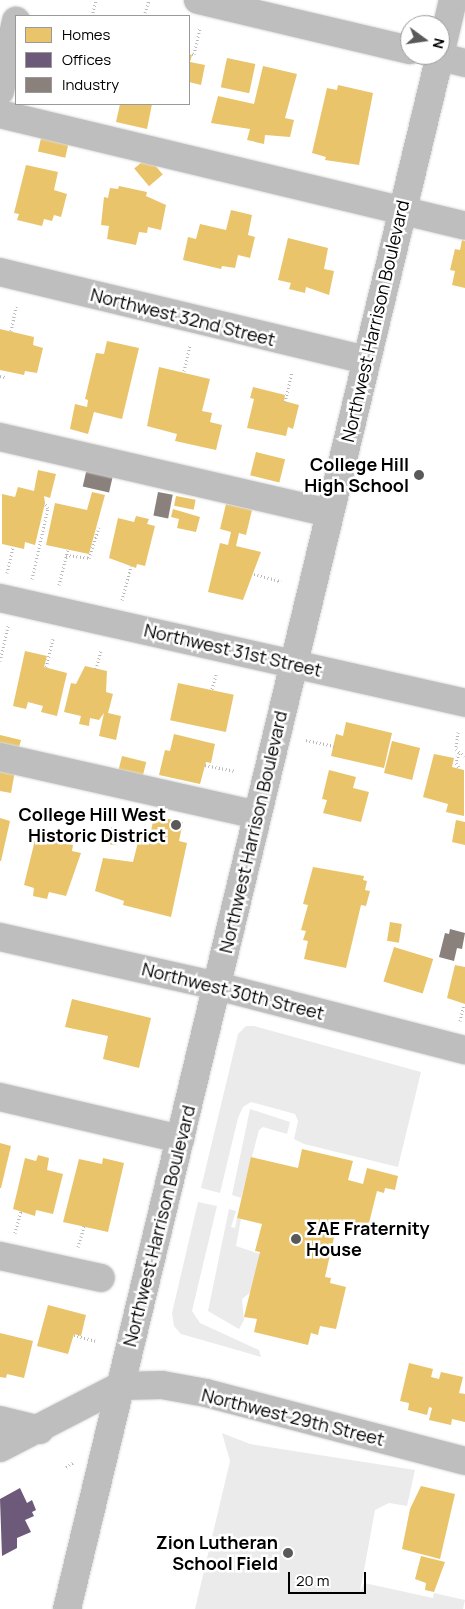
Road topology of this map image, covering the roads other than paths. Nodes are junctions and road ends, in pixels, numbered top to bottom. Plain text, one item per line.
1 (21, 0) edge
2 (454, 0) edge
3 (202, 1) edge
4 (17, 15) edge
5 (450, 23) edge
6 (15, 25) edge
7 (400, 48) edge
8 (442, 65) edge
9 (0, 91) edge
10 (0, 114) edge
11 (402, 209) junction
12 (465, 226) edge
13 (0, 272) edge
14 (367, 360) junction
15 (0, 437) edge
16 (329, 513) junction
17 (7, 591) edge
18 (292, 662) junction
19 (465, 703) edge
20 (0, 757) edge
21 (257, 815) junction
22 (0, 937) edge
23 (217, 986) junction
24 (462, 1037) edge
25 (0, 1097) edge
26 (180, 1140) junction
27 (0, 1256) edge
28 (101, 1278) dead end
29 (120, 1386) junction
30 (0, 1420) edge
31 (40, 1430) junction
32 (0, 1448) edge
33 (465, 1461) edge
34 (67, 1609) edge

1 - 4 street
2 - 5 street, Northwest Harrison Boulevard
3 - 7 street
6 - 9 street
8 - 11 street, Northwest Harrison Boulevard
10 - 11 street
11 - 12 street
11 - 14 street, Northwest Harrison Boulevard
13 - 14 street, Northwest 32nd Street
14 - 16 street, Northwest Harrison Boulevard
15 - 16 street
16 - 18 street, Northwest Harrison Boulevard
17 - 18 street, Northwest 31st Street
18 - 19 street, Northwest 31st Street
18 - 21 street, Northwest Harrison Boulevard
20 - 21 street
21 - 23 street, Northwest Harrison Boulevard
22 - 23 street, Northwest 30th Street
23 - 24 street, Northwest 30th Street
23 - 26 street, Northwest Harrison Boulevard
25 - 26 street
26 - 29 street, Northwest Harrison Boulevard
27 - 28 street
29 - 31 street
29 - 33 street, Northwest 29th Street
29 - 34 street, Northwest Harrison Boulevard
30 - 31 street
31 - 32 street

